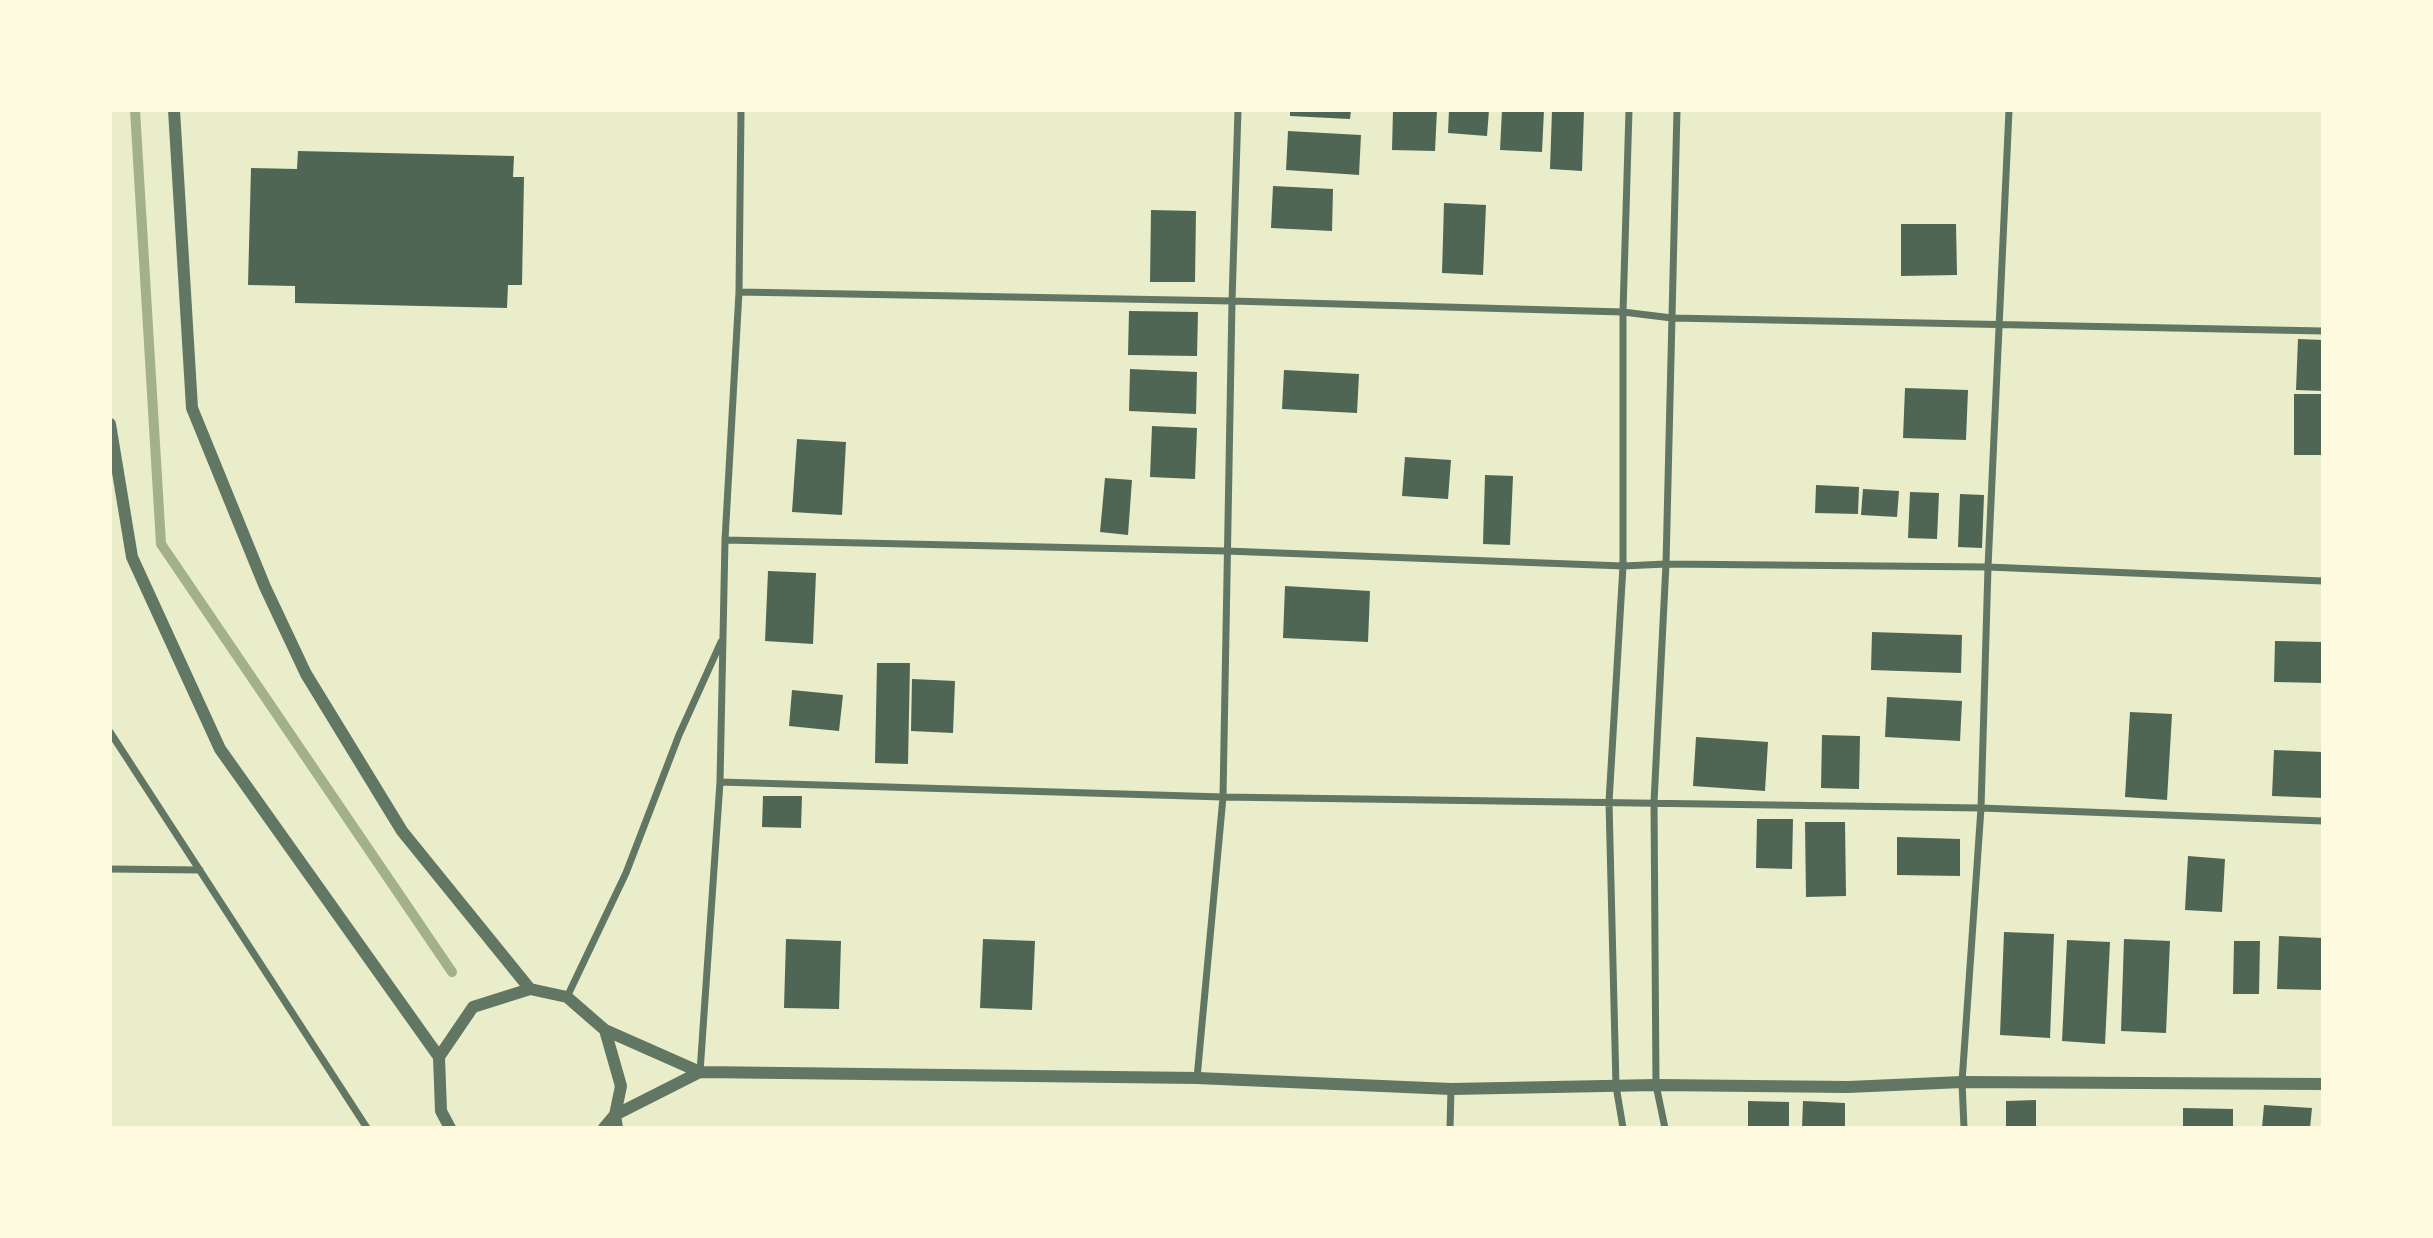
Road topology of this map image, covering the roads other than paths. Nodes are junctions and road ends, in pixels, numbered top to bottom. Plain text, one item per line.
1 (174, 110) edge
2 (741, 110) edge
3 (1238, 110) edge
4 (1629, 110) edge
5 (1677, 110) edge
6 (2008, 110) edge
7 (739, 292) junction
8 (1232, 301) junction
9 (1623, 312) junction
10 (1672, 318) junction
11 (1998, 323) junction
12 (2323, 331) edge
13 (110, 424) edge
14 (725, 540) junction
15 (1226, 551) junction
16 (1666, 564) junction
17 (1623, 566) junction
18 (1988, 567) junction
19 (2323, 581) edge
20 (723, 638) junction
21 (110, 732) edge
22 (720, 782) junction
23 (1223, 797) junction
24 (1609, 802) junction
25 (1654, 802) junction
26 (1981, 808) junction
27 (2323, 821) edge
28 (110, 869) edge
29 (200, 870) junction
30 (530, 989) junction
31 (567, 997) junction
32 (605, 1030) junction
33 (439, 1057) junction
34 (701, 1072) junction
35 (1197, 1078) junction
36 (1962, 1082) junction
37 (2323, 1084) edge
38 (1656, 1085) junction
39 (1616, 1086) junction
40 (1451, 1089) junction
41 (616, 1121) edge
42 (367, 1128) edge
43 (450, 1128) edge
44 (604, 1128) edge
45 (1450, 1128) edge
46 (1623, 1128) edge
47 (1665, 1128) edge
48 (1964, 1128) edge

1 - 30 street
2 - 7 street
3 - 8 street
4 - 9 street
5 - 10 street
6 - 11 street
7 - 8 street
7 - 14 street
8 - 9 street
8 - 15 street
9 - 10 street
9 - 17 street
10 - 11 street
10 - 16 street
11 - 12 street
11 - 18 street
13 - 33 street
14 - 15 street
14 - 20 street
15 - 17 street
15 - 23 street
16 - 17 street
16 - 18 street
16 - 25 street
17 - 24 street
18 - 19 street
18 - 26 street
20 - 22 street
20 - 31 street
21 - 29 street
22 - 23 street
22 - 34 street
23 - 24 street
23 - 35 street
24 - 25 street
24 - 39 street
25 - 26 street
25 - 38 street
26 - 27 street
26 - 36 street
28 - 29 street
29 - 42 street
30 - 31 street
30 - 33 street
31 - 32 street
32 - 34 street
32 - 41 street
33 - 43 street
34 - 35 street
34 - 41 street
35 - 40 street
36 - 37 street
36 - 38 street
36 - 48 street
38 - 39 street
38 - 47 street
39 - 40 street
39 - 46 street
40 - 45 street
41 - 44 street

